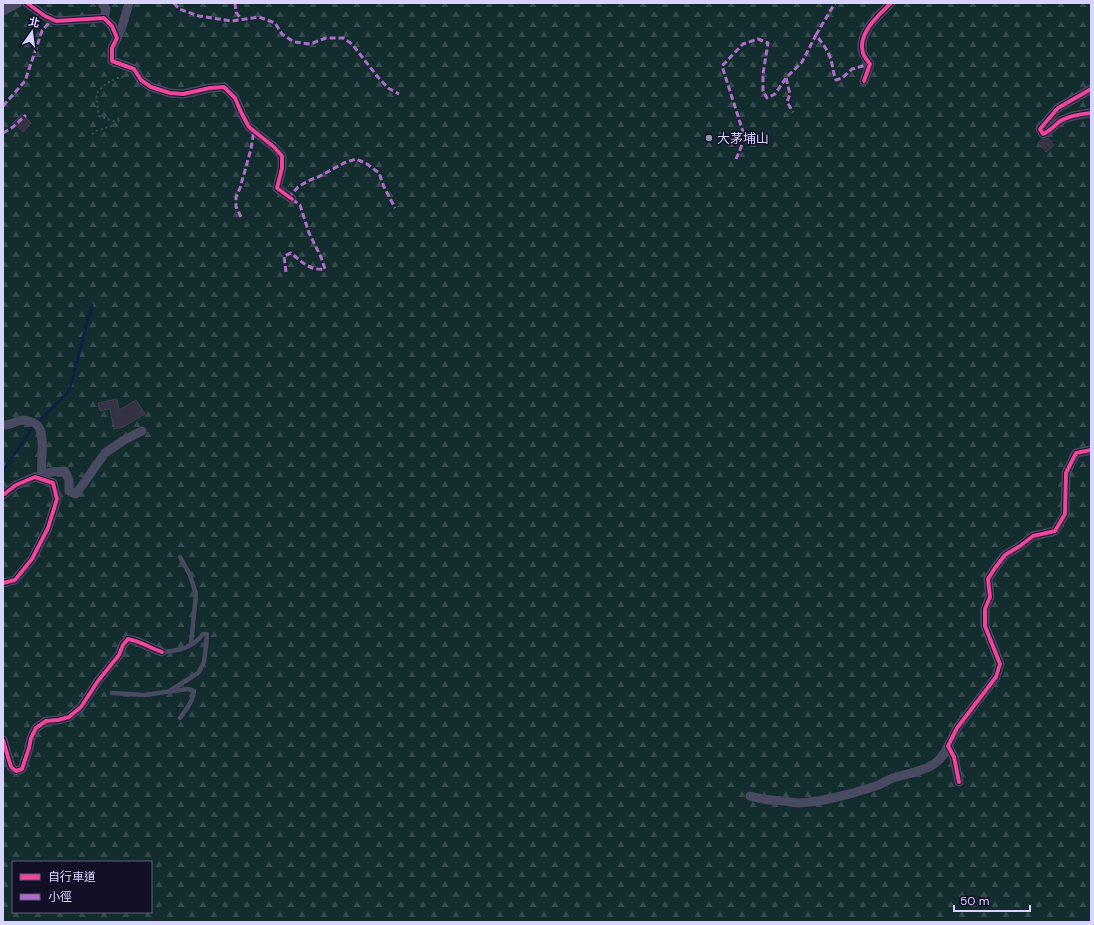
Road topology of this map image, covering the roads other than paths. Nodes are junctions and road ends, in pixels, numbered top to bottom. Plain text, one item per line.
1 (18, 3) edge
2 (28, 3) edge
3 (102, 3) edge
4 (129, 3) edge
5 (891, 3) edge
6 (3, 12) edge
7 (104, 18) junction
8 (117, 38) junction
9 (864, 81) dead end
10 (1091, 89) edge
11 (1091, 113) edge
12 (292, 199) dead end
13 (3, 424) edge
14 (142, 431) dead end
15 (1091, 450) edge
16 (38, 476) junction
17 (3, 495) edge
18 (180, 557) dead end
19 (3, 583) edge
20 (191, 644) junction
21 (162, 652) joint
22 (168, 692) junction
23 (112, 693) dead end
24 (180, 718) dead end
25 (3, 740) edge
26 (948, 746) junction
27 (958, 782) dead end
28 (750, 796) dead end

1 - 6 street
2 - 7 street
3 - 7 street
4 - 8 street
5 - 9 street
7 - 8 street
8 - 12 street
10 - 11 street
13 - 16 street
14 - 16 street
15 - 26 street
16 - 17 street
16 - 19 street
18 - 20 lane
20 - 21 lane
20 - 22 lane
21 - 25 street
22 - 23 lane
22 - 24 lane
26 - 27 street
26 - 28 street

